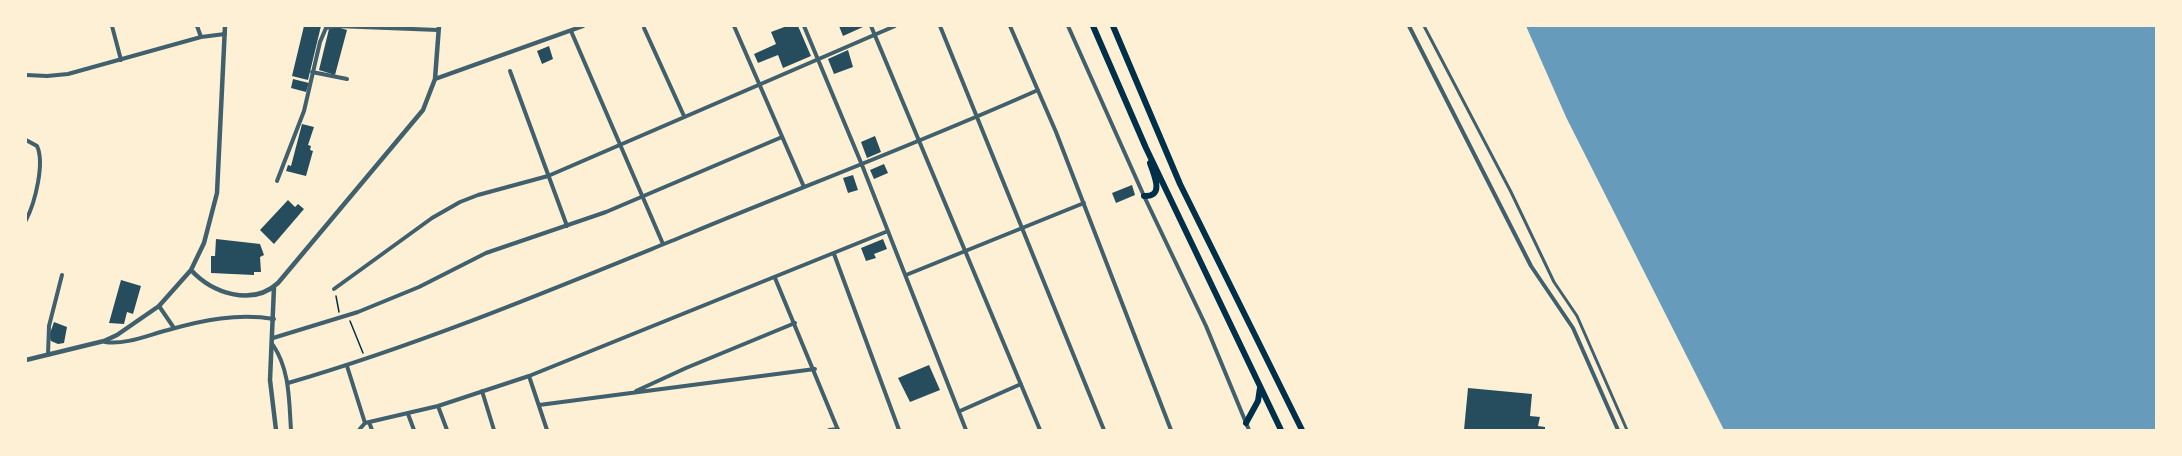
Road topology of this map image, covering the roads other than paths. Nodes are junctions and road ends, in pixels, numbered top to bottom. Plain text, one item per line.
1 (112, 26) edge
2 (197, 26) edge
3 (225, 26) edge
4 (583, 26) edge
5 (734, 26) edge
6 (804, 26) edge
7 (871, 26) edge
8 (894, 26) edge
9 (940, 26) edge
10 (1010, 26) edge
11 (1068, 26) edge
12 (1093, 26) edge
13 (1113, 26) edge
14 (1409, 26) edge
15 (1424, 26) edge
16 (438, 28) edge
17 (644, 28) dead end
18 (571, 31) junction
19 (225, 34) junction
20 (875, 34) junction
21 (201, 37) junction
22 (818, 58) junction
23 (121, 60) junction
24 (510, 71) dead end
25 (312, 72) junction
26 (26, 75) edge
27 (346, 79) dead end
28 (435, 79) junction
29 (760, 83) junction
30 (1038, 90) junction
31 (684, 116) junction
32 (977, 117) junction
33 (782, 136) junction
34 (26, 140) edge
35 (920, 141) junction
36 (619, 145) junction
37 (1146, 148) junction
38 (862, 165) junction
39 (548, 176) junction
40 (277, 180) dead end
41 (804, 186) junction
42 (1144, 196) junction
43 (642, 197) junction
44 (1084, 203) junction
45 (26, 220) edge
46 (567, 226) junction
47 (1023, 227) junction
48 (888, 231) junction
49 (663, 244) junction
50 (966, 251) junction
51 (834, 254) junction
52 (191, 270) junction
53 (62, 274) dead end
54 (906, 275) junction
55 (775, 278) junction
56 (274, 287) junction
57 (334, 289) road end
58 (159, 306) junction
59 (274, 319) junction
60 (795, 323) junction
61 (174, 328) junction
62 (273, 338) junction
63 (104, 341) junction
64 (273, 345) junction
65 (48, 355) junction
66 (26, 360) edge
67 (347, 366) junction
68 (815, 369) junction
69 (529, 376) junction
70 (288, 383) junction
71 (1021, 384) junction
72 (1260, 387) junction
73 (482, 391) junction
74 (631, 393) junction
75 (438, 405) junction
76 (539, 405) junction
77 (960, 411) junction
78 (408, 414) junction
79 (367, 423) junction
80 (1246, 423) junction
81 (276, 430) edge
82 (291, 430) edge
83 (359, 430) edge
84 (372, 430) edge
85 (414, 430) edge
86 (447, 430) edge
87 (494, 430) edge
88 (547, 430) edge
89 (829, 430) edge
90 (838, 430) edge
91 (899, 430) edge
92 (966, 430) edge
93 (1040, 430) edge
94 (1104, 430) edge
95 (1171, 430) edge
96 (1249, 430) edge
97 (1281, 430) edge
98 (1302, 430) edge
99 (1618, 430) edge
100 (1627, 430) edge

1 - 23 street
2 - 21 street
3 - 19 street
4 - 18 street
5 - 29 street
6 - 22 street
7 - 20 street
8 - 20 street
9 - 32 street
10 - 30 street
11 - 42 street
12 - 37 main road
13 - 98 main road
14 - 99 street
15 - 100 street
16 - 25 street
16 - 28 street
17 - 31 street
18 - 28 street
18 - 36 street
19 - 21 street
19 - 52 street
20 - 22 street
20 - 35 street
21 - 23 street
22 - 29 street
22 - 38 street
23 - 26 street
24 - 39 street
25 - 27 street
25 - 40 street
28 - 56 street
29 - 31 street
29 - 33 street
30 - 32 street
30 - 44 street
31 - 36 street
32 - 35 street
32 - 47 street
33 - 41 street
33 - 43 street
34 - 45 street
35 - 38 street
35 - 50 street
36 - 39 street
36 - 43 street
37 - 42 main road
37 - 72 main road
38 - 41 street
38 - 48 street
39 - 46 street
39 - 57 street
41 - 49 street
42 - 80 street
43 - 46 street
43 - 49 street
44 - 47 street
44 - 95 street
46 - 62 street
47 - 50 street
47 - 94 street
48 - 51 street
48 - 54 street
49 - 67 street
50 - 54 street
50 - 71 street
51 - 55 street
51 - 91 street
52 - 56 street
52 - 58 street
53 - 65 street
54 - 77 street
55 - 60 street
55 - 69 street
56 - 59 street
58 - 61 street
58 - 63 street
59 - 61 street
59 - 62 street
60 - 68 street
60 - 74 street
61 - 63 street
62 - 64 street
63 - 65 street
64 - 70 street
64 - 81 street
65 - 66 street
67 - 70 street
67 - 79 street
68 - 74 street
68 - 90 street
69 - 73 street
69 - 76 street
70 - 82 street
71 - 77 street
71 - 93 street
72 - 80 main road
72 - 97 main road
73 - 75 street
73 - 87 street
74 - 76 street
75 - 78 street
75 - 86 street
76 - 88 street
77 - 92 street
78 - 79 street
78 - 85 street
79 - 83 street
79 - 84 street
80 - 96 street
89 - 90 street

